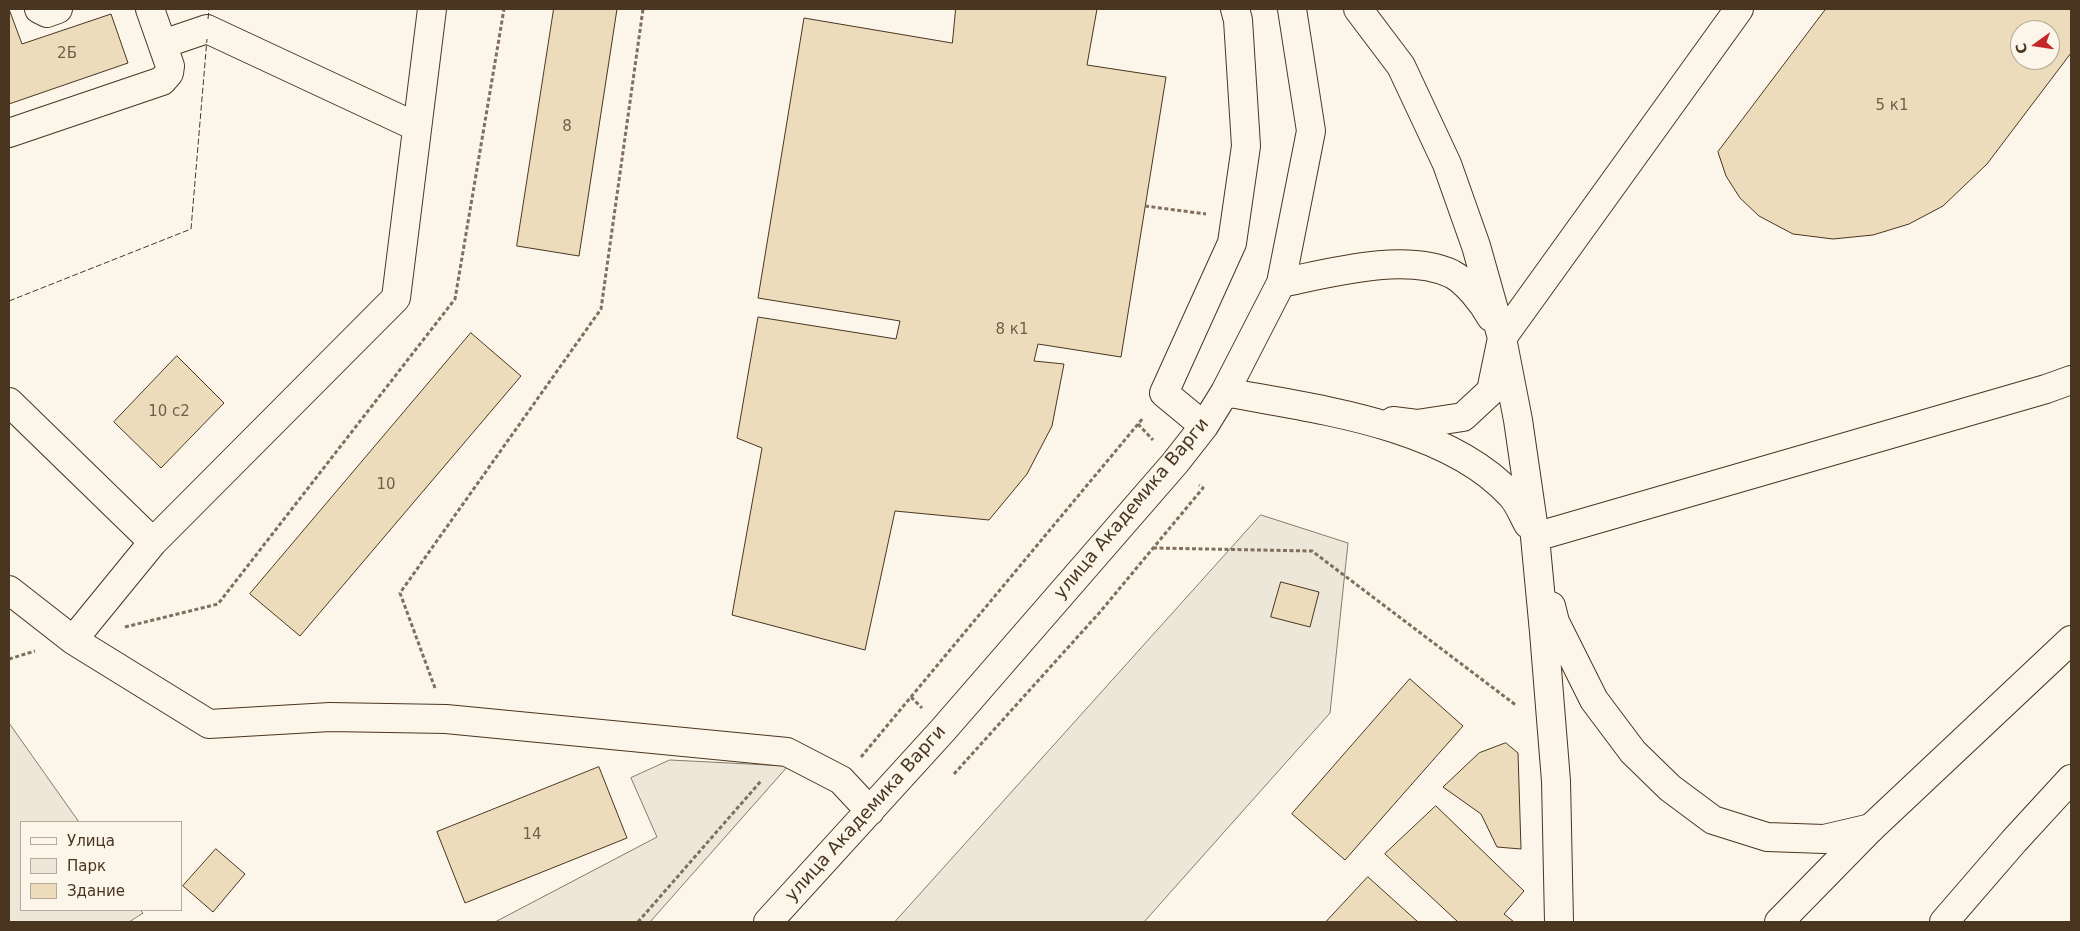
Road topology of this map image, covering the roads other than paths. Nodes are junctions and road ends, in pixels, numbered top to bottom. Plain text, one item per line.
1 (39, 9) edge
2 (58, 9) edge
3 (150, 9) edge
4 (432, 9) edge
5 (1235, 9) edge
6 (1292, 9) edge
7 (1358, 9) edge
8 (1739, 9) edge
9 (163, 44) junction
10 (417, 127) junction
11 (9, 133) edge
12 (1281, 283) junction
13 (1502, 338) junction
14 (2071, 380) edge
15 (1225, 392) junction
16 (9, 402) edge
17 (1357, 418) junction
18 (1204, 426) junction
19 (1535, 537) junction
20 (153, 542) junction
21 (9, 590) edge
22 (73, 640) junction
23 (2071, 640) edge
24 (2071, 779) edge
25 (870, 811) junction
26 (1871, 828) junction
27 (768, 922) edge
28 (1560, 922) edge
29 (1778, 922) edge
30 (1944, 922) edge

1 - 2 main road
3 - 9 main road
4 - 10 main road
5 - 18 main road
6 - 12 main road, улица Академика Варги
7 - 13 main road
8 - 13 main road
9 - 10 main road
9 - 11 main road
10 - 20 main road
12 - 13 main road
12 - 15 main road, улица Академика Варги
13 - 17 main road
13 - 19 main road
14 - 19 main road
15 - 17 main road
15 - 18 main road, улица Академика Варги
16 - 20 main road
17 - 19 main road
18 - 25 main road, улица Академика Варги
19 - 26 main road
19 - 28 main road
20 - 22 main road
21 - 22 main road
22 - 25 main road
23 - 26 main road
24 - 30 main road
25 - 27 main road, улица Академика Варги
26 - 29 main road

